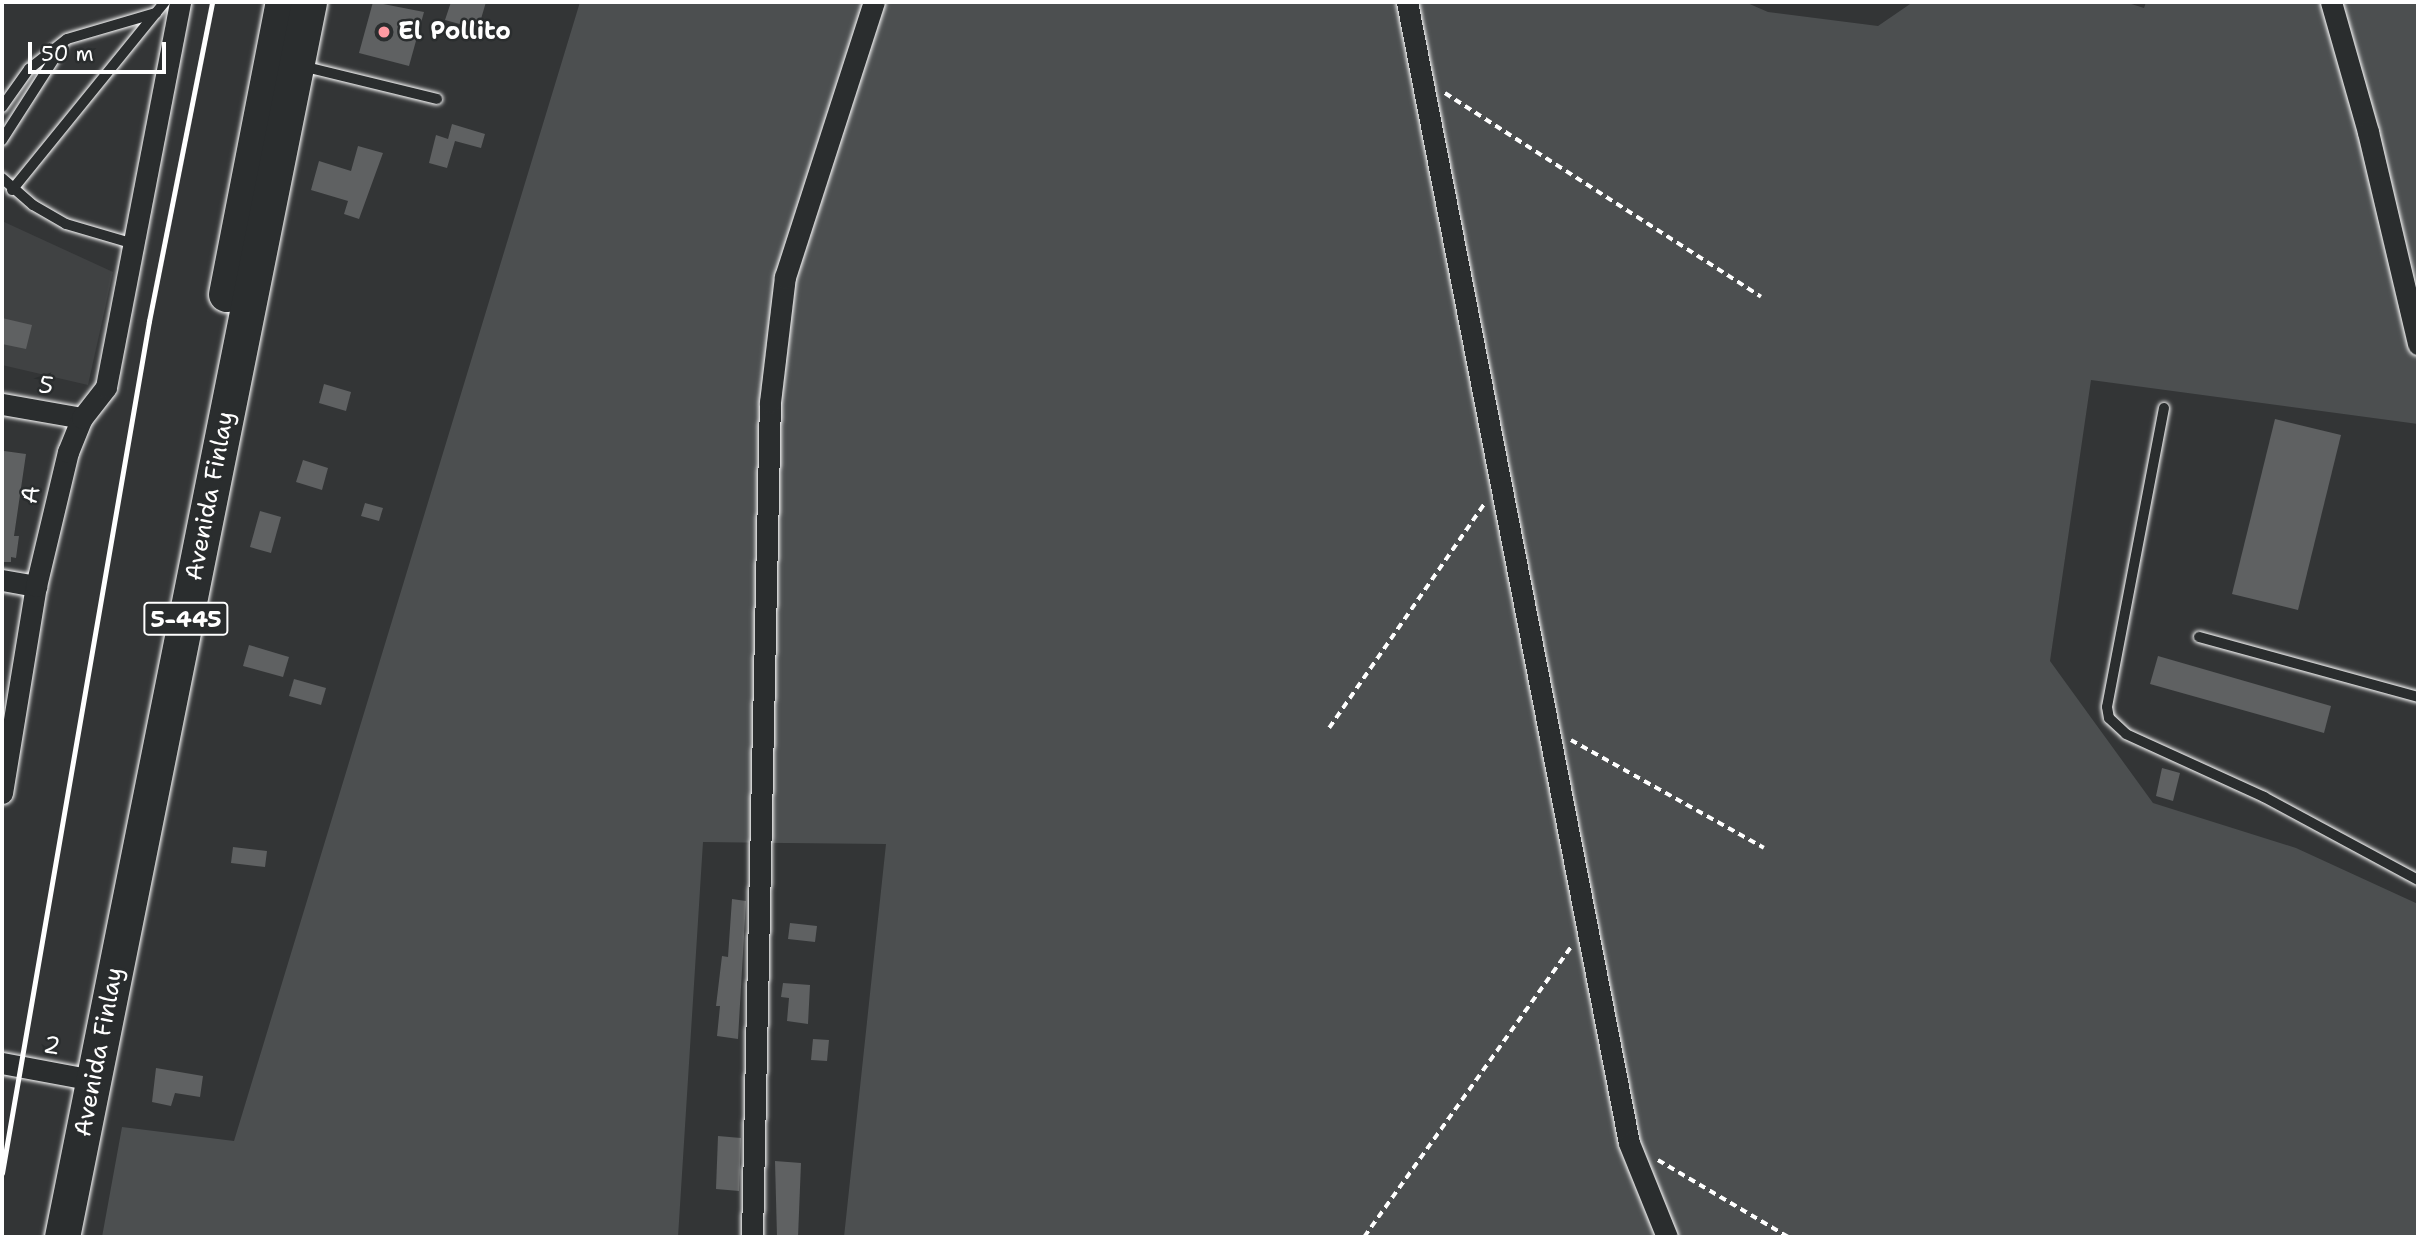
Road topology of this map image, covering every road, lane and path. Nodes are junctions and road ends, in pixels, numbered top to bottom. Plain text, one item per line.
1 (165, 2) edge
2 (180, 2) edge
3 (282, 2) edge
4 (309, 2) edge
5 (874, 2) edge
6 (1408, 2) edge
7 (2331, 2) edge
8 (156, 13) junction
9 (67, 39) junction
10 (284, 62) junction
11 (1420, 77) junction
12 (437, 99) dead end
13 (2, 107) edge
14 (2, 140) edge
15 (2, 178) edge
16 (12, 190) junction
17 (134, 244) junction
18 (1760, 297) dead end
19 (2418, 344) edge
20 (2, 404) edge
21 (2164, 408) dead end
22 (82, 418) junction
23 (1500, 482) junction
24 (2, 580) edge
25 (36, 586) junction
26 (2199, 636) dead end
27 (2418, 697) edge
28 (1329, 728) dead end
29 (1548, 728) junction
30 (2, 788) edge
31 (1765, 848) dead end
32 (2418, 880) edge
33 (1587, 924) junction
34 (2, 1063) edge
35 (83, 1078) junction
36 (1629, 1143) junction
37 (41, 1237) edge
38 (62, 1237) edge
39 (752, 1237) edge
40 (1364, 1237) edge
41 (1667, 1237) edge
42 (1788, 1237) edge

1 - 8 lane
2 - 17 street, A
3 - 10 highway, Avenida Finlay / 5-445
4 - 10 highway, Avenida Finlay / 5-445
5 - 39 street
6 - 11 street
7 - 19 street
8 - 9 lane
8 - 16 lane
9 - 13 lane
9 - 14 lane
10 - 12 lane
10 - 35 highway, Avenida Finlay / 5-445
11 - 18 path
11 - 23 street
15 - 16 lane
16 - 17 lane
17 - 22 street, A
20 - 22 street, 5
21 - 32 lane
22 - 25 street, A
23 - 28 path
23 - 29 street
24 - 25 street
25 - 30 street, A
26 - 27 lane
29 - 31 path
29 - 33 street
33 - 36 street
33 - 40 path
34 - 35 street, 2
35 - 37 highway, Avenida Finlay / 5-445
35 - 38 highway, Avenida Finlay / 5-445
36 - 41 street
36 - 42 path

